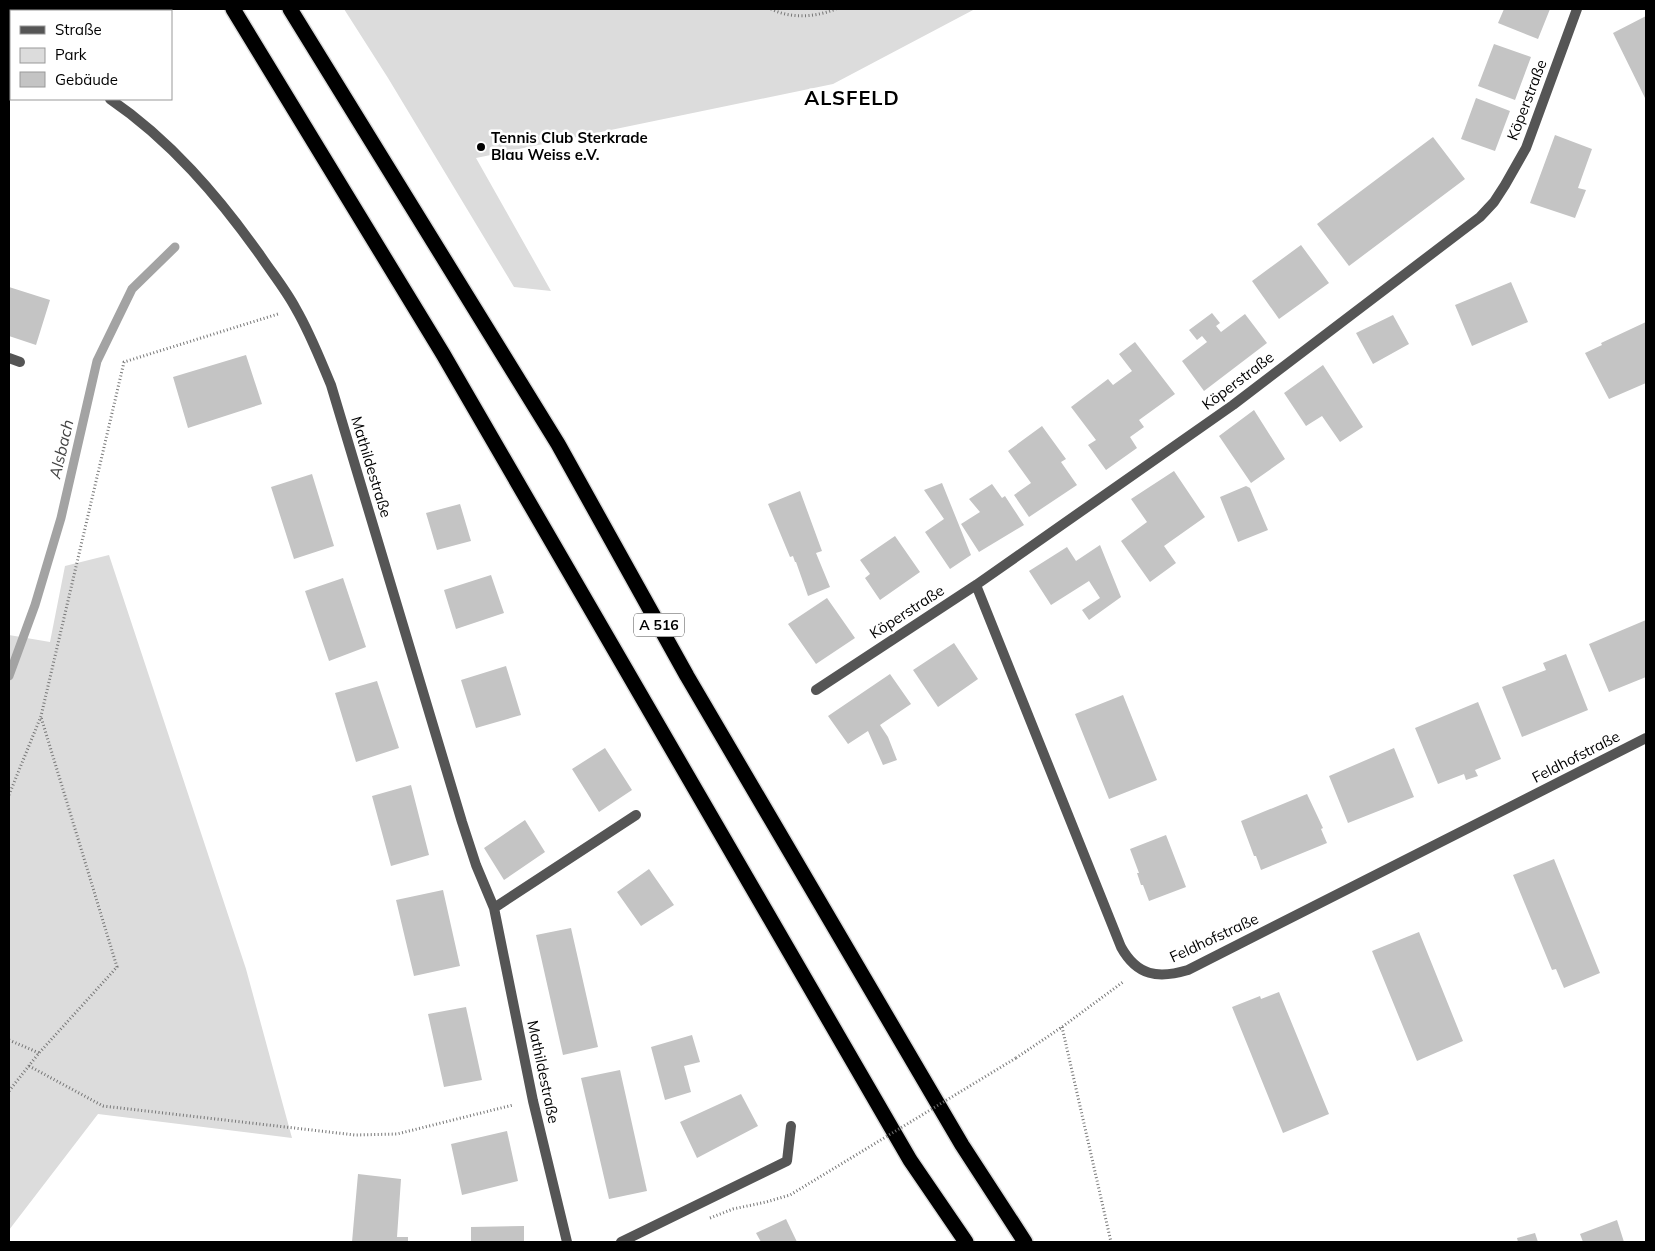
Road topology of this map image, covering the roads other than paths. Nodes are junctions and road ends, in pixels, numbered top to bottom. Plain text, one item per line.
1 (233, 9) edge
2 (290, 9) edge
3 (1577, 9) edge
4 (111, 100) edge
5 (9, 358) edge
6 (20, 362) dead end
7 (976, 585) junction
8 (816, 690) dead end
9 (1646, 738) edge
10 (636, 815) dead end
11 (494, 908) junction
12 (791, 1126) dead end
13 (567, 1242) edge
14 (621, 1242) edge
15 (966, 1242) edge
16 (1026, 1242) edge

1 - 15 highway
2 - 16 highway, A 516
3 - 7 street, Köperstraße
4 - 11 street, Mathildestraße
5 - 6 street
7 - 8 street, Köperstraße
7 - 9 street, Feldhofstraße
10 - 11 street
11 - 13 street, Mathildestraße
12 - 14 street

